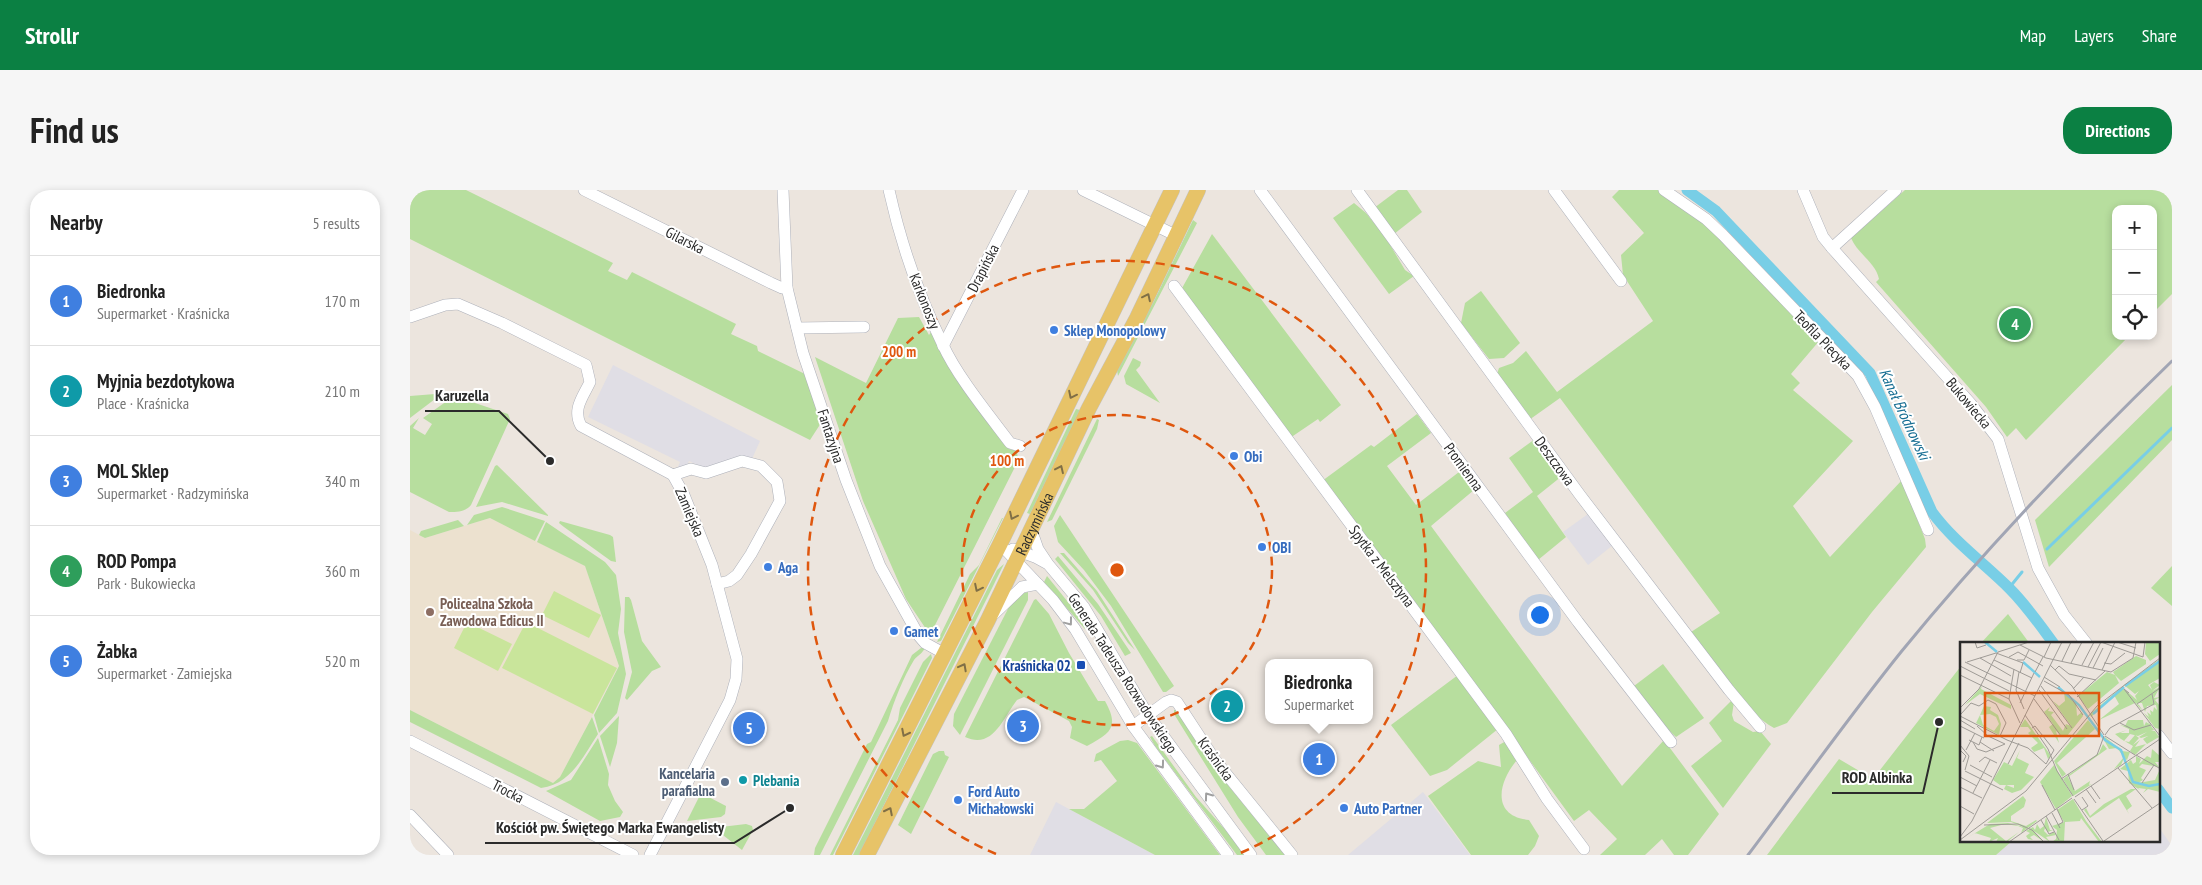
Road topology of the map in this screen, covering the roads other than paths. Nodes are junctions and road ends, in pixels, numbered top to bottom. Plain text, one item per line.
1 (584, 190) edge
2 (783, 190) edge
3 (889, 190) edge
4 (1023, 190) edge
5 (1083, 190) edge
6 (1172, 190) edge
7 (1198, 190) edge
8 (1260, 190) edge
9 (1357, 190) edge
10 (1554, 190) edge
11 (1664, 190) edge
12 (1803, 190) edge
13 (1896, 190) edge
14 (1155, 225) junction
15 (1177, 236) junction
16 (1832, 248) junction
17 (1621, 281) dead end
18 (1174, 286) dead end
19 (787, 288) junction
20 (410, 316) edge
21 (864, 327) dead end
22 (797, 328) junction
23 (943, 346) junction
24 (1020, 446) dead end
25 (673, 475) junction
26 (1031, 529) junction
27 (1928, 530) dead end
28 (1000, 544) junction
29 (1017, 557) junction
30 (1048, 564) junction
31 (717, 584) junction
32 (1038, 584) junction
33 (988, 620) junction
34 (2085, 642) edge
35 (945, 654) junction
36 (1148, 715) junction
37 (1133, 726) junction
38 (1760, 727) dead end
39 (2160, 738) edge
40 (410, 741) edge
41 (1671, 742) dead end
42 (2172, 753) edge
43 (410, 815) edge
44 (1584, 850) dead end
45 (448, 855) edge
46 (633, 855) edge
47 (650, 855) edge
48 (843, 855) edge
49 (867, 855) edge
50 (1228, 855) edge
51 (1251, 855) edge
52 (1292, 855) edge

1 - 19 street, Gilarska
2 - 19 street, Fantazyjna
3 - 23 street, Karkonoszy
4 - 23 street, Drapińska
5 - 14 street
6 - 14 main road, Radzymińska
7 - 15 main road, Radzymińska
8 - 41 street, Promienna
9 - 38 street, Deszczowa
10 - 17 street
11 - 27 street, Teofila Piecyka
12 - 16 street, Bukowiecka
13 - 16 street
14 - 15 street
14 -> 28 main road, Radzymińska
26 -> 15 main road, Radzymińska
16 - 34 street, Bukowiecka
18 - 44 street, Spytka z Melsztyna
19 - 22 street, Fantazyjna
20 - 25 street, Zamiejska
21 - 22 street
22 - 35 street, Fantazyjna
23 - 24 street, Karkonoszy
25 - 31 street, Zamiejska
25 - 31 street
26 - 29 main road, Radzymińska
26 - 30 street, Generała Tadeusza Rozwadowskiego
28 - 29 street, Generała Tadeusza Rozwadowskiego
28 -> 35 main road, Radzymińska
29 - 30 street
29 - 32 street, Generała Tadeusza Rozwadowskiego
29 - 33 main road, Radzymińska
30 - 36 street, Generała Tadeusza Rozwadowskiego
31 - 47 street, Zamiejska
32 - 33 street
32 -> 37 street, Generała Tadeusza Rozwadowskiego
49 -> 33 main road, Radzymińska
35 -> 48 main road, Radzymińska
36 - 37 street, Kraśnicka
51 -> 36 street, Generała Tadeusza Rozwadowskiego
36 - 52 street, Kraśnicka
37 -> 50 street, Generała Tadeusza Rozwadowskiego
39 - 42 street
40 - 46 street, Trocka
43 - 45 street

